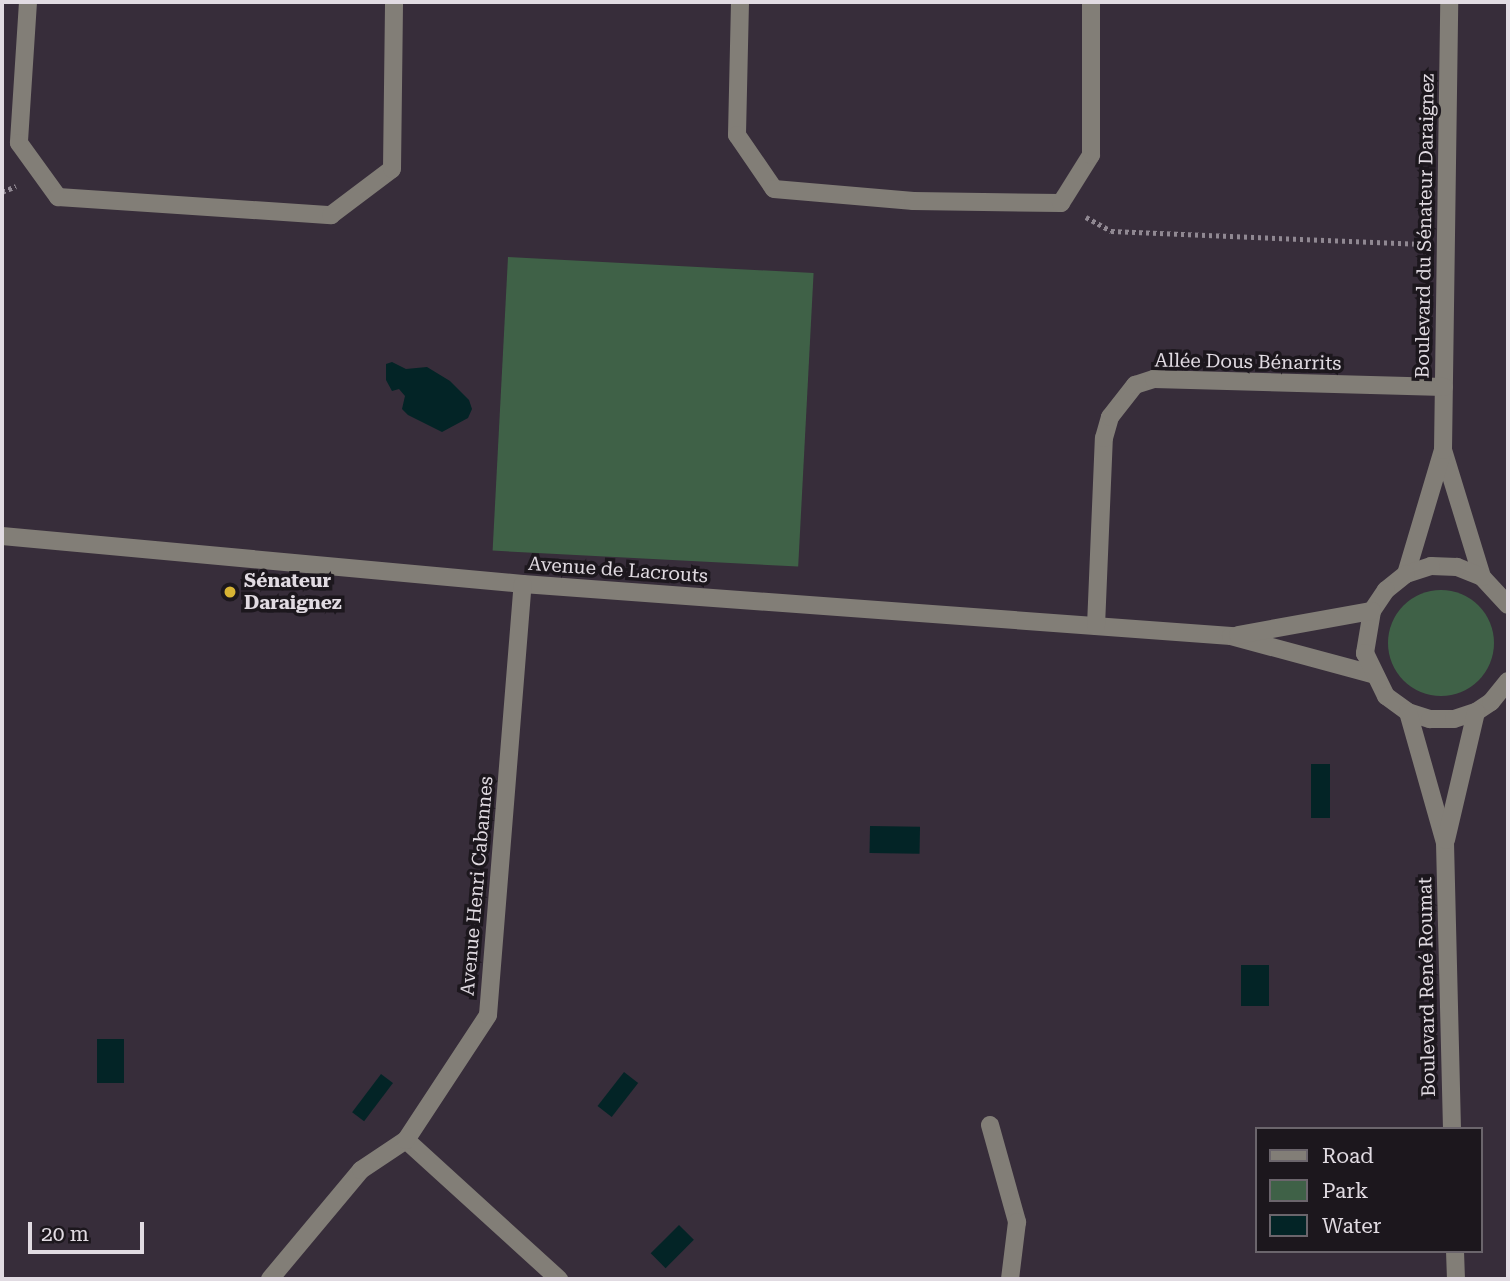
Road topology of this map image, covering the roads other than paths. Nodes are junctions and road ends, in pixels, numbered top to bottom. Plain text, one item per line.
1 (28, 2) edge
2 (394, 2) edge
3 (740, 2) edge
4 (1091, 2) edge
5 (1449, 2) edge
6 (1444, 387) junction
7 (1443, 450) junction
8 (2, 536) edge
9 (1406, 574) junction
10 (1482, 577) junction
11 (523, 584) junction
12 (1508, 605) edge
13 (1372, 611) junction
14 (1096, 626) junction
15 (1231, 636) junction
16 (1372, 674) junction
17 (1508, 681) edge
18 (1408, 712) junction
19 (1476, 712) junction
20 (1445, 843) junction
21 (990, 1125) dead end
22 (1452, 1127) edge
23 (407, 1140) junction
24 (1455, 1253) edge
25 (270, 1279) edge
26 (559, 1279) edge
27 (1010, 1279) edge
28 (1455, 1279) edge

1 - 2 street
3 - 4 street
5 - 6 street, Boulevard du Sénateur Daraignez
6 - 7 street, Boulevard du Sénateur Daraignez
6 - 14 street, Allée Dous Bénarrits
7 - 9 street, Boulevard du Sénateur Daraignez
7 - 10 street, Boulevard du Sénateur Daraignez
8 - 11 street, Avenue de Lacrouts
9 - 10 street
9 - 13 street
10 - 12 street
11 - 14 street, Avenue de Lacrouts
11 - 23 street, Avenue Henri Cabannes
13 - 15 street, Avenue de Lacrouts
13 - 16 street
14 - 15 street, Avenue de Lacrouts
15 - 16 street, Avenue de Lacrouts
16 - 18 street
17 - 19 street
18 - 19 street
18 - 20 street, Boulevard René Roumat
19 - 20 street, Boulevard René Roumat
20 - 22 street, Boulevard René Roumat
21 - 27 street
23 - 25 street, Avenue Henri Cabannes
23 - 26 street
24 - 28 street

